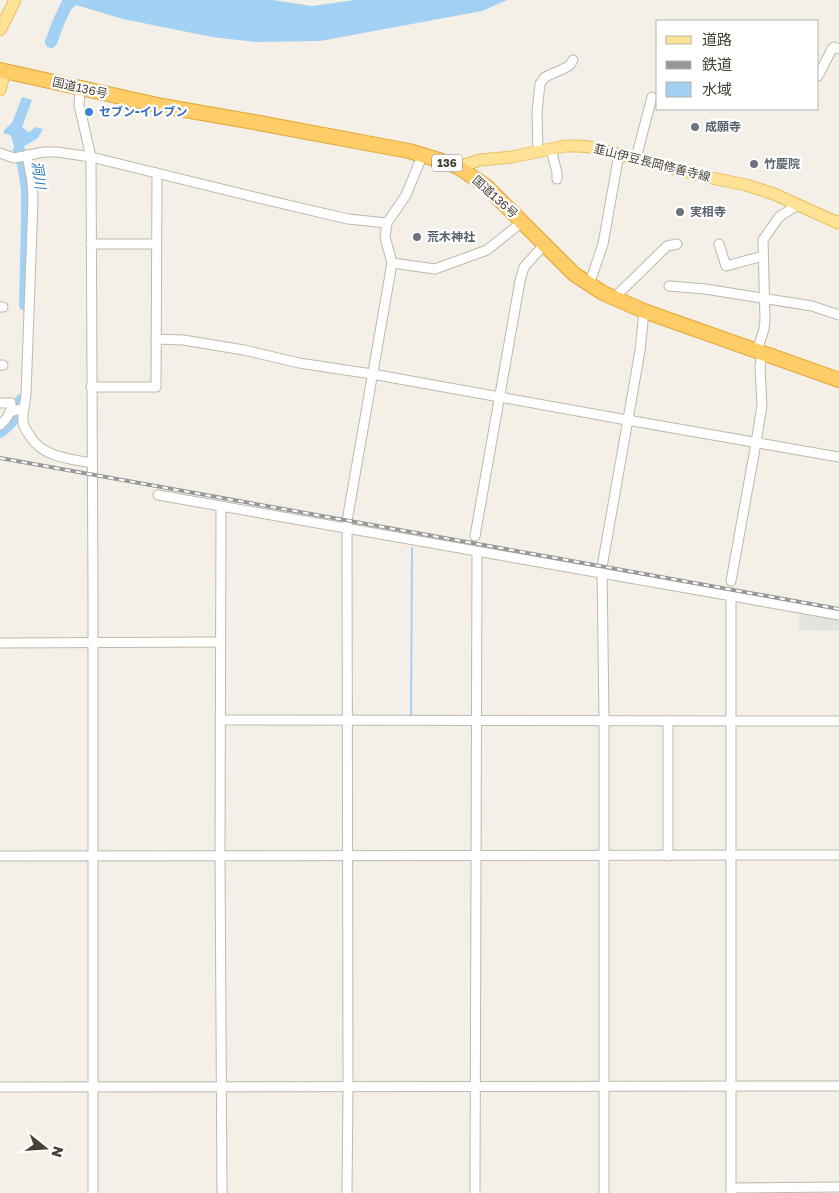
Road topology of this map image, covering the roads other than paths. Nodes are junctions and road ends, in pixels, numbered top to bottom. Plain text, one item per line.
1 (15, 0) edge
2 (0, 30) edge
3 (839, 50) edge
4 (573, 60) dead end
5 (2, 71) edge
6 (819, 74) edge
7 (80, 88) junction
8 (0, 90) edge
9 (652, 97) dead end
10 (550, 149) junction
11 (538, 152) junction
12 (0, 153) edge
13 (423, 154) junction
14 (619, 154) junction
15 (26, 155) junction
16 (91, 157) junction
17 (636, 158) junction
18 (458, 167) junction
19 (157, 173) junction
20 (557, 179) dead end
21 (797, 205) junction
22 (522, 222) junction
23 (387, 223) junction
24 (839, 223) edge
25 (91, 244) junction
26 (156, 244) junction
27 (677, 244) dead end
28 (719, 244) dead end
29 (544, 245) junction
30 (763, 256) junction
31 (392, 263) junction
32 (589, 285) junction
33 (669, 286) dead end
34 (614, 298) junction
35 (764, 298) junction
36 (644, 311) junction
37 (839, 316) edge
38 (156, 339) junction
39 (759, 352) junction
40 (372, 374) junction
41 (839, 380) edge
42 (91, 387) junction
43 (500, 397) junction
44 (0, 403) edge
45 (24, 408) junction
46 (12, 411) junction
47 (627, 420) junction
48 (0, 425) edge
49 (756, 443) junction
50 (839, 457) edge
51 (92, 463) junction
52 (158, 495) dead end
53 (220, 506) junction
54 (347, 528) junction
55 (475, 536) dead end
56 (477, 552) junction
57 (602, 574) junction
58 (731, 581) dead end
59 (731, 597) junction
60 (839, 615) edge
61 (220, 642) junction
62 (0, 643) edge
63 (93, 643) junction
64 (220, 720) junction
65 (604, 720) junction
66 (668, 720) junction
67 (347, 721) junction
68 (476, 721) junction
69 (732, 721) junction
70 (839, 721) edge
71 (220, 855) junction
72 (348, 855) junction
73 (732, 855) junction
74 (839, 855) edge
75 (0, 856) edge
76 (92, 856) junction
77 (476, 856) junction
78 (604, 856) junction
79 (668, 856) junction
80 (93, 1086) junction
81 (221, 1086) junction
82 (348, 1086) junction
83 (731, 1086) junction
84 (839, 1086) edge
85 (0, 1087) edge
86 (475, 1087) junction
87 (604, 1087) junction
88 (839, 1187) edge
89 (731, 1190) edge
90 (93, 1193) edge
91 (222, 1193) edge
92 (347, 1193) edge
93 (475, 1193) edge
94 (604, 1193) edge

1 - 2 main road
3 - 6 street
4 - 11 street
5 - 7 highway, 国道136号 / 136
5 - 8 main road
7 - 13 highway, 国道136号 / 136
7 - 16 street
9 - 17 street
10 - 11 main road, 韮山伊豆長岡修善寺線
10 - 14 main road, 韮山伊豆長岡修善寺線
10 - 20 street
11 - 18 main road, 韮山伊豆長岡修善寺線
12 - 15 street
13 - 18 highway, 国道136号 / 136
13 - 23 street
14 - 17 main road, 韮山伊豆長岡修善寺線
14 - 32 street
15 - 16 street
15 - 45 street
16 - 19 street
16 - 25 street
17 - 21 main road, 韮山伊豆長岡修善寺線
18 - 22 highway, 国道136号 / 136
19 - 23 street
19 - 26 street
21 - 24 main road, 韮山伊豆長岡修善寺線
21 - 30 street
22 - 29 highway, 国道136号 / 136
22 - 31 street
23 - 31 street
25 - 26 street
25 - 42 street
26 - 38 street
27 - 34 street
28 - 30 street
29 - 32 highway, 国道136号 / 136
29 - 43 street
30 - 35 street
31 - 40 street
32 - 34 highway, 国道136号 / 136
33 - 35 street
34 - 36 highway, 国道136号 / 136
35 - 37 street
35 - 39 street
36 - 39 highway, 国道136号 / 136
36 - 47 street
38 - 40 street
38 - 42 street
39 - 41 highway, 国道136号 / 136
39 - 49 street
40 - 43 street
40 - 54 street
42 - 51 street
43 - 47 street
43 - 55 street
44 - 46 street
45 - 46 street
45 - 51 street
46 - 48 street
47 - 49 street
47 - 57 street
49 - 50 street
49 - 58 street
51 - 63 street
52 - 53 street
53 - 54 street
53 - 61 street
54 - 56 street
54 - 67 street
56 - 57 street
56 - 68 street
57 - 59 street
57 - 65 street
59 - 60 street
59 - 69 street
61 - 63 street
61 - 64 street
62 - 63 street
63 - 76 street
64 - 67 street
64 - 71 street
65 - 66 street
65 - 68 street
65 - 78 street
66 - 69 street
66 - 79 street
67 - 68 street
67 - 72 street
68 - 77 street
69 - 70 street
69 - 73 street
71 - 72 street
71 - 76 street
71 - 81 street
72 - 77 street
72 - 82 street
73 - 74 street
73 - 79 street
73 - 83 street
75 - 76 street
76 - 80 street
77 - 78 street
77 - 86 street
78 - 79 street
78 - 87 street
80 - 81 street
80 - 85 street
80 - 90 street
81 - 82 street
81 - 91 street
82 - 86 street
82 - 92 street
83 - 84 street
83 - 87 street
83 - 89 street
86 - 87 street
86 - 93 street
87 - 94 street
88 - 89 street

